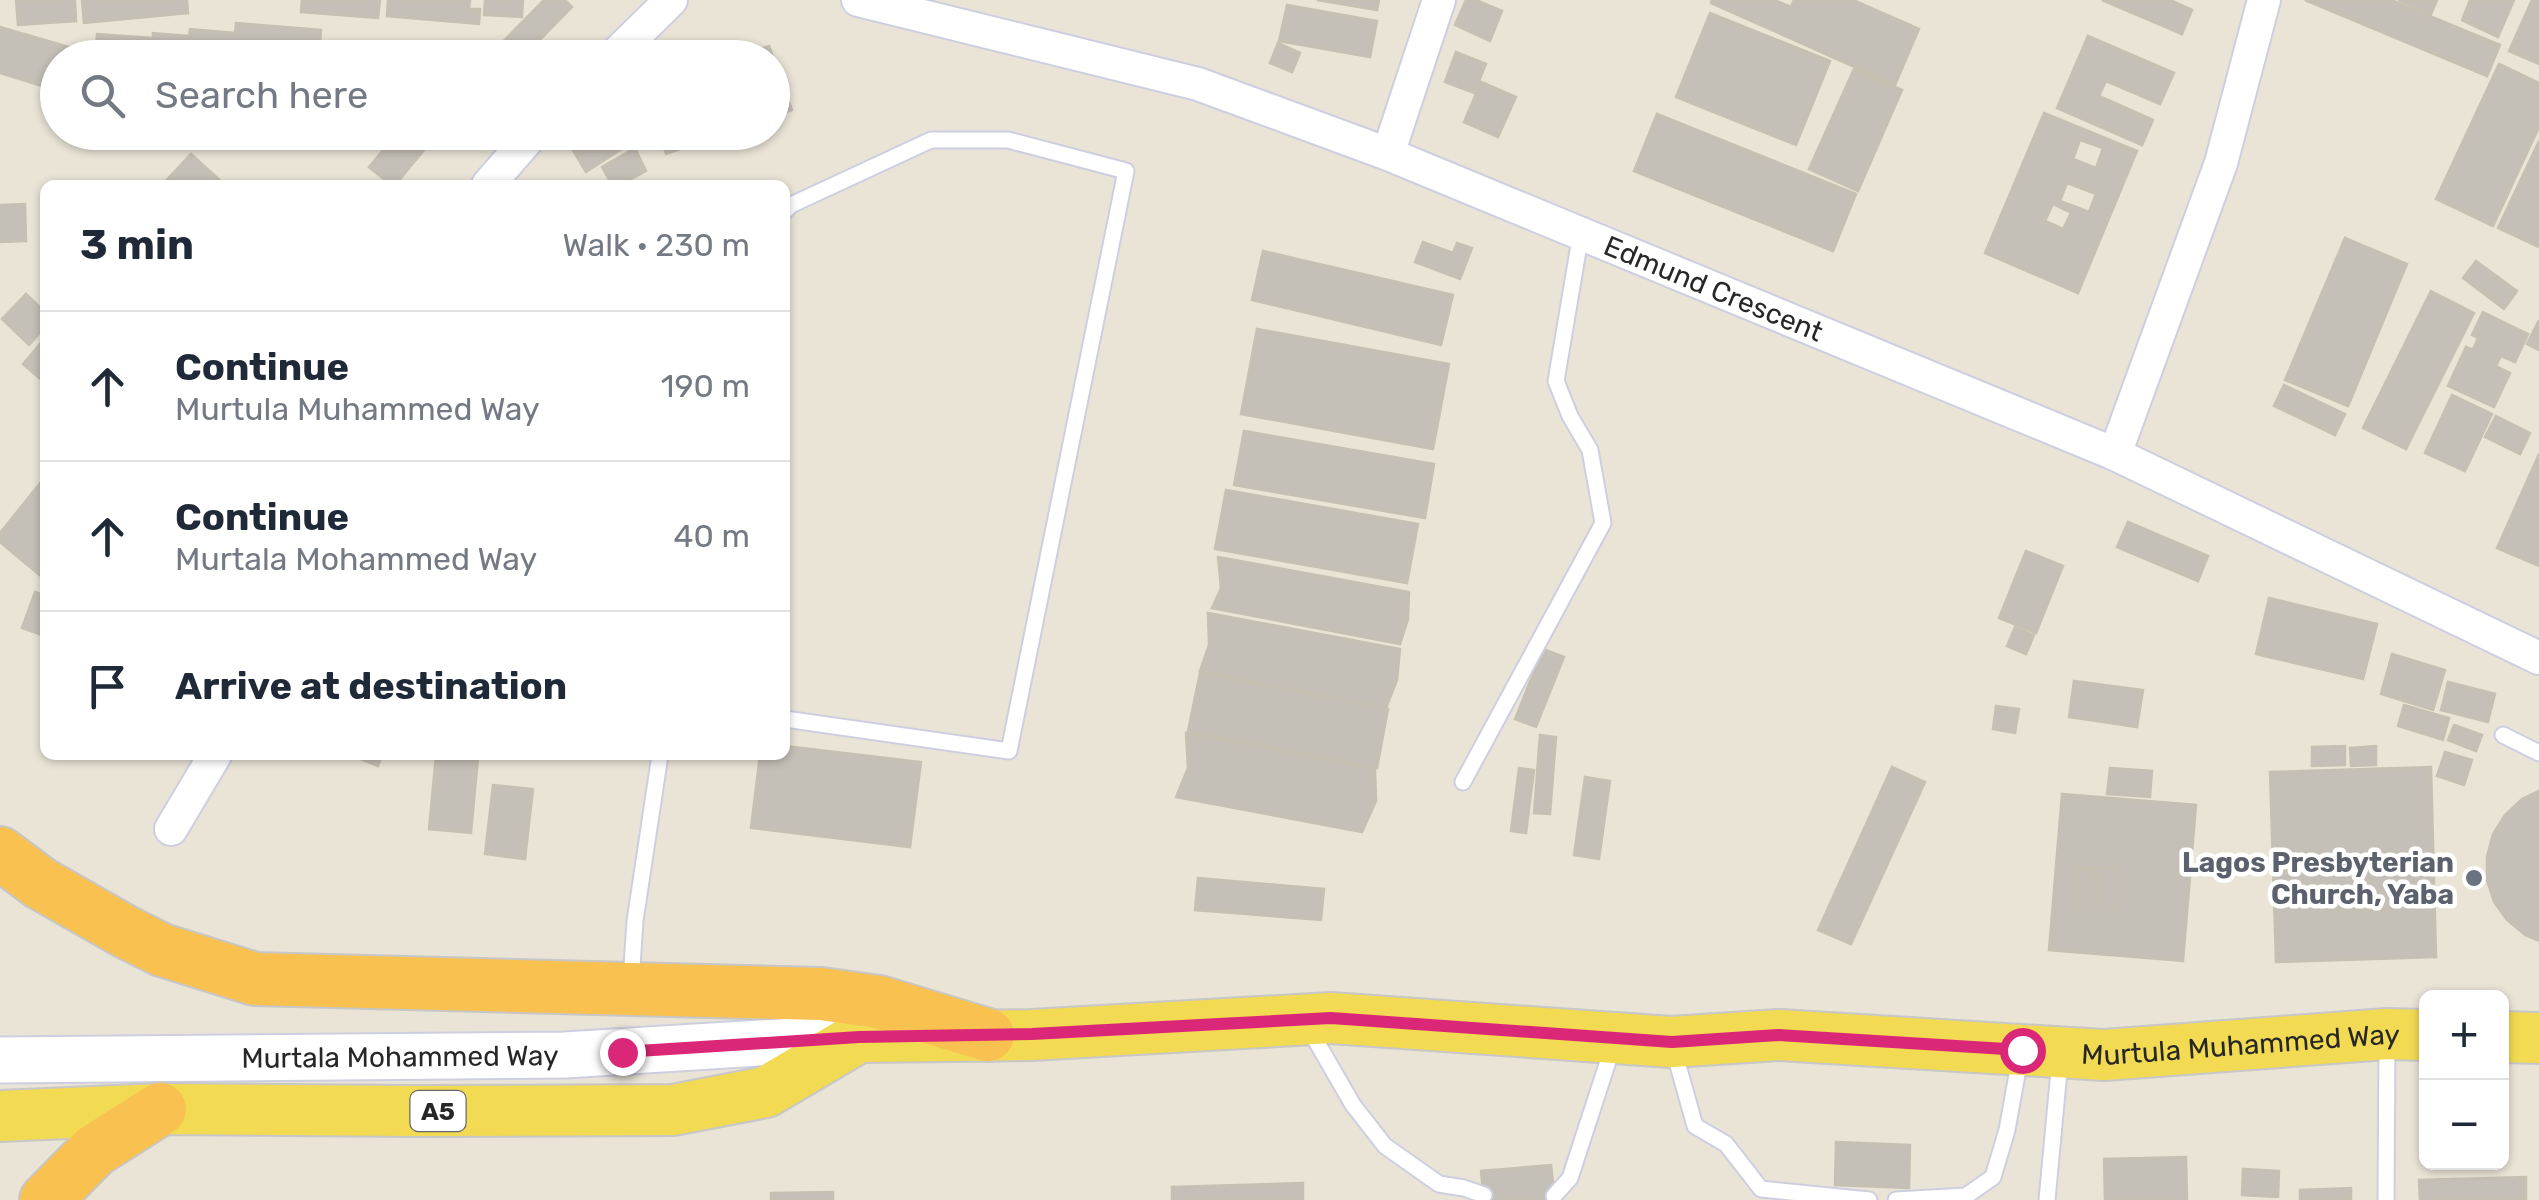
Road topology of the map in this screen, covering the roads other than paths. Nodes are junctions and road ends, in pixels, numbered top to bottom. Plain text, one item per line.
1 (671, 0) edge
2 (858, 0) edge
3 (1439, 0) edge
4 (2264, 0) edge
5 (630, 40) edge
6 (518, 150) edge
7 (1388, 154) junction
8 (492, 180) edge
9 (790, 205) edge
10 (1581, 233) junction
11 (2115, 454) junction
12 (2539, 658) edge
13 (790, 720) edge
14 (2503, 735) dead end
15 (2539, 754) edge
16 (212, 760) edge
17 (659, 760) edge
18 (1463, 782) dead end
19 (171, 829) dead end
20 (0, 853) edge
21 (630, 990) junction
22 (1303, 1020) junction
23 (988, 1035) junction
24 (2407, 1035) edge
25 (859, 1037) junction
26 (2509, 1037) edge
27 (1616, 1038) junction
28 (2539, 1038) edge
29 (1672, 1042) junction
30 (2041, 1052) junction
31 (0, 1060) edge
32 (160, 1109) junction
33 (0, 1116) edge
34 (1484, 1195) dead end
35 (1554, 1196) dead end
36 (46, 1200) edge
37 (1869, 1200) edge
38 (1896, 1200) edge
39 (2047, 1200) edge
40 (2386, 1200) edge

1 - 5 street
2 - 7 street, Edmund Crescent
3 - 7 street
4 - 11 street
6 - 8 street
7 - 10 street, Edmund Crescent
9 - 13 lane
10 - 11 street, Edmund Crescent
10 - 18 lane
11 - 12 street, Edmund Crescent
14 - 15 lane
16 - 19 street
17 - 21 lane
20 - 21 highway
21 - 23 highway
22 - 23 main road, Murtula Muhammed Way / A5
22 - 27 main road, Murtula Muhammed Way / A5
22 - 34 lane
23 - 25 main road, Murtula Muhammed Way / A5
24 - 30 main road, Murtula Muhammed Way / A5
24 - 40 lane
25 - 31 main road, Murtala Mohammed Way
25 - 32 main road, A5
26 - 28 main road
27 - 29 main road, Murtula Muhammed Way / A5
27 - 35 lane
29 - 30 main road, Murtula Muhammed Way / A5
29 - 37 lane
30 - 38 lane
30 - 39 lane
32 - 33 main road, A5
32 - 36 highway

